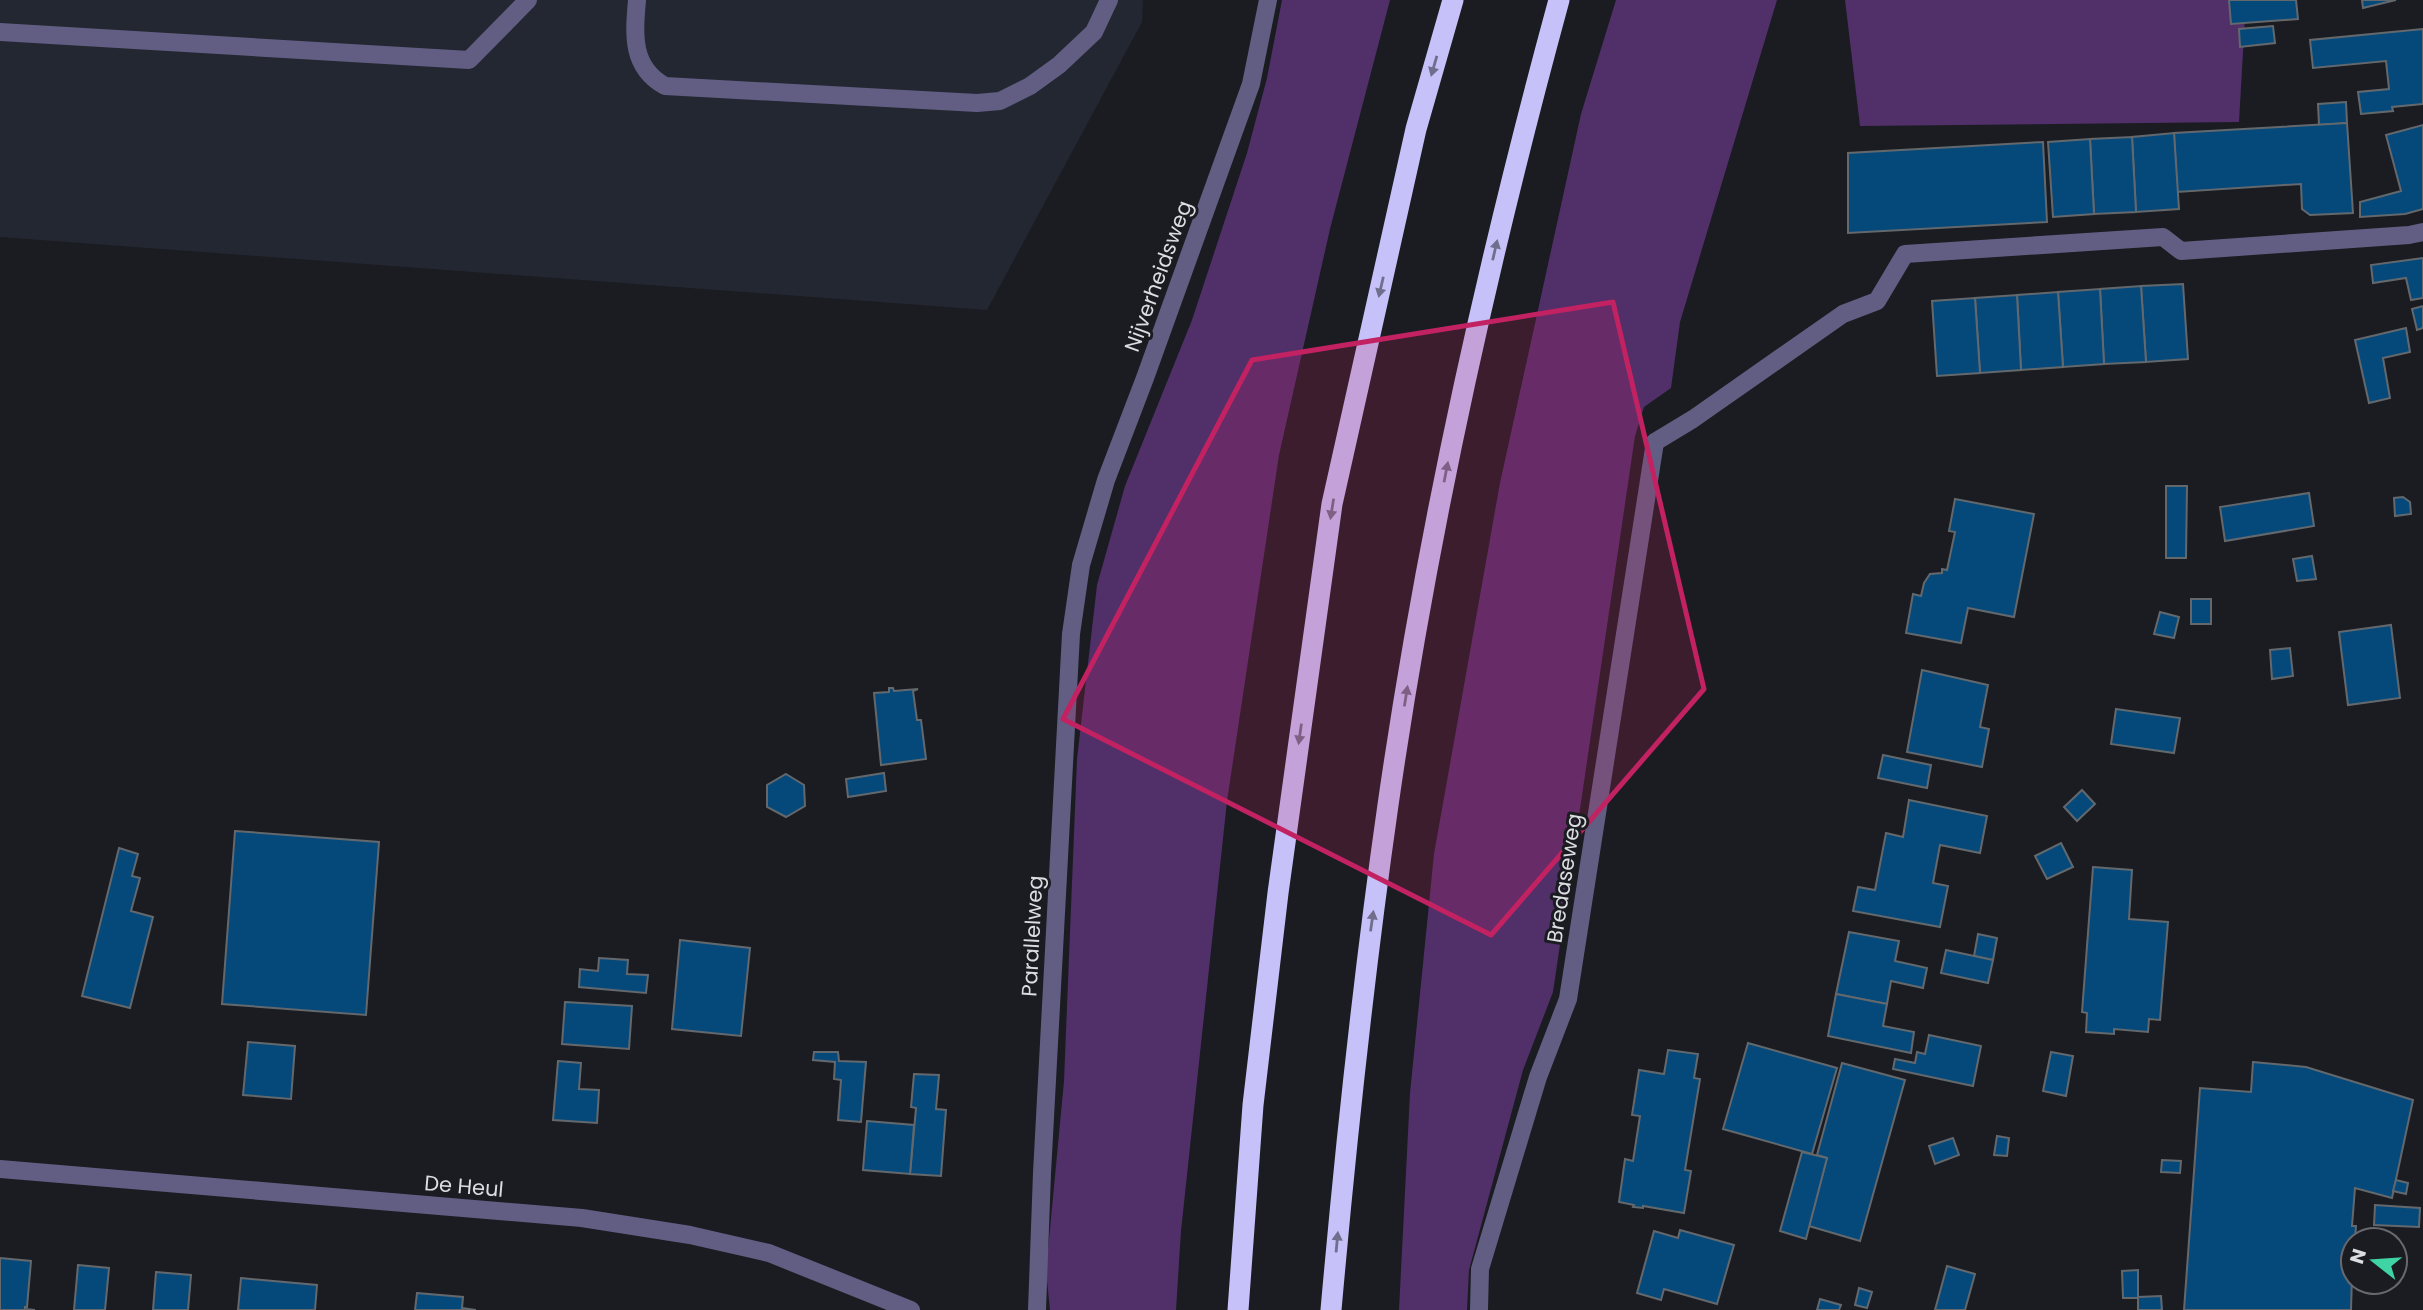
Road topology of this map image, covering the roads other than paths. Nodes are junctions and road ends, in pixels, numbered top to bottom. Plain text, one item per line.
1 (528, 0) edge
2 (637, 0) edge
3 (1109, 0) edge
4 (1268, 0) edge
5 (1453, 0) edge
6 (1559, 0) edge
7 (0, 32) edge
8 (2423, 232) edge
9 (1081, 565) joint
10 (0, 1169) edge
11 (911, 1310) edge
12 (1037, 1310) edge
13 (1238, 1310) edge
14 (1331, 1310) edge
15 (1479, 1310) edge

1 - 7 street
2 - 3 street
4 - 9 street, Nijverheidsweg
5 -> 13 highway
14 -> 6 highway
8 - 15 street, Bredaseweg
9 - 12 street, Parallelweg
10 - 11 street, De Heul

